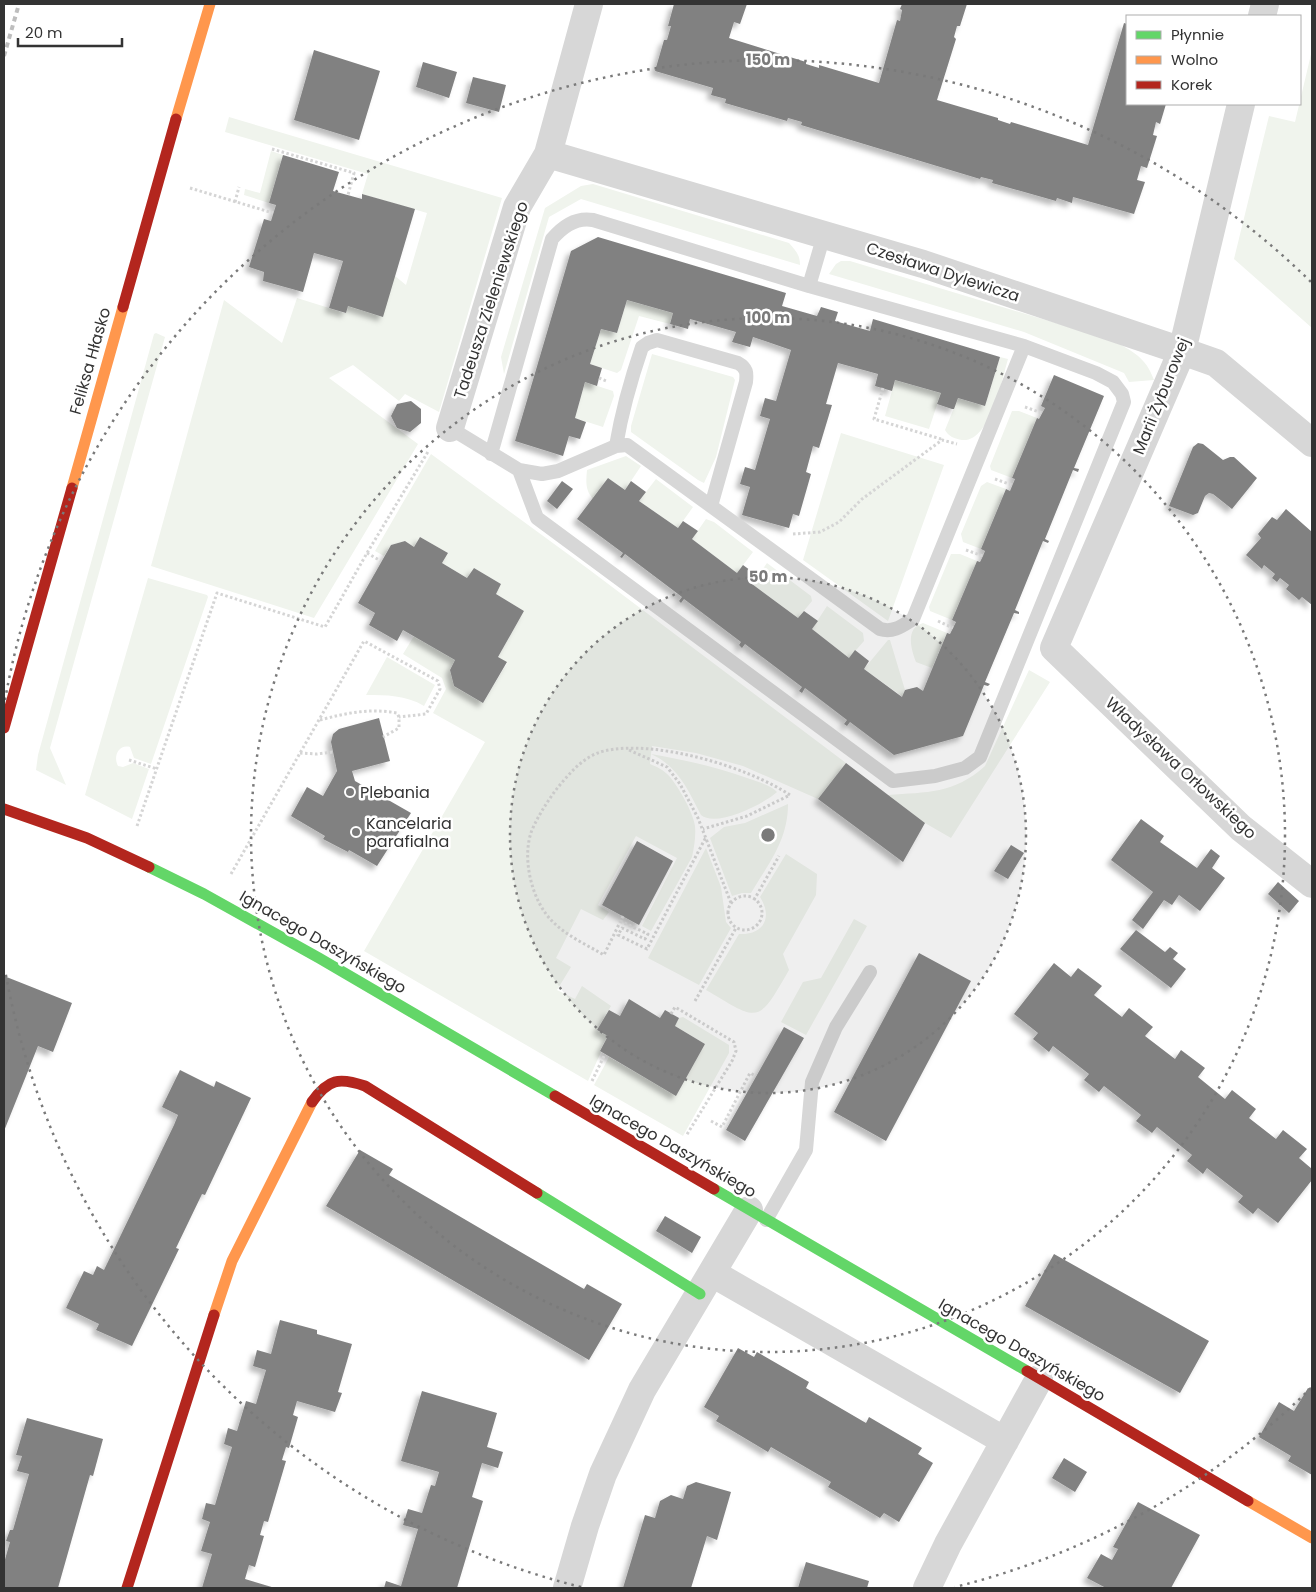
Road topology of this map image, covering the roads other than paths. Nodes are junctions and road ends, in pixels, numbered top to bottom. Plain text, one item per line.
1 (210, 4) edge
2 (589, 4) edge
3 (1241, 105) edge
4 (548, 154) junction
5 (824, 235) junction
6 (809, 286) junction
7 (1024, 346) junction
8 (1182, 351) junction
9 (450, 428) joint
10 (1312, 443) edge
11 (616, 446) junction
12 (491, 454) junction
13 (519, 470) junction
14 (711, 506) junction
15 (1054, 648) joint
16 (4, 728) edge
17 (4, 809) edge
18 (1312, 884) edge
19 (870, 972) dead end
20 (758, 1215) junction
21 (706, 1284) junction
22 (1039, 1379) junction
23 (1005, 1441) junction
24 (1312, 1538) edge
25 (127, 1588) edge
26 (567, 1588) edge
27 (927, 1588) edge

1 - 16 street, Feliksa Hłasko
2 - 4 street, Tadeusza Zieleniewskiego
3 - 8 street, Marii Żyburowej
4 - 5 street, Czesława Dylewicza
4 - 9 street, Tadeusza Zieleniewskiego
5 - 6 lane
5 - 8 street, Czesława Dylewicza
6 - 7 lane
6 - 12 lane
7 - 13 lane
7 - 14 lane
8 - 10 street, Czesława Dylewicza
8 - 15 street, Marii Żyburowej
9 - 12 lane
11 - 13 lane
11 - 14 lane
11 - 14 lane
12 - 13 lane
15 - 18 street, Władysława Orłowskiego
17 - 20 street, Ignacego Daszyńskiego
19 - 20 lane
20 - 21 street
20 - 22 street, Ignacego Daszyńskiego
21 - 23 street
21 - 25 street
21 - 26 street
22 - 23 street
22 - 24 street, Ignacego Daszyńskiego
23 - 27 street

